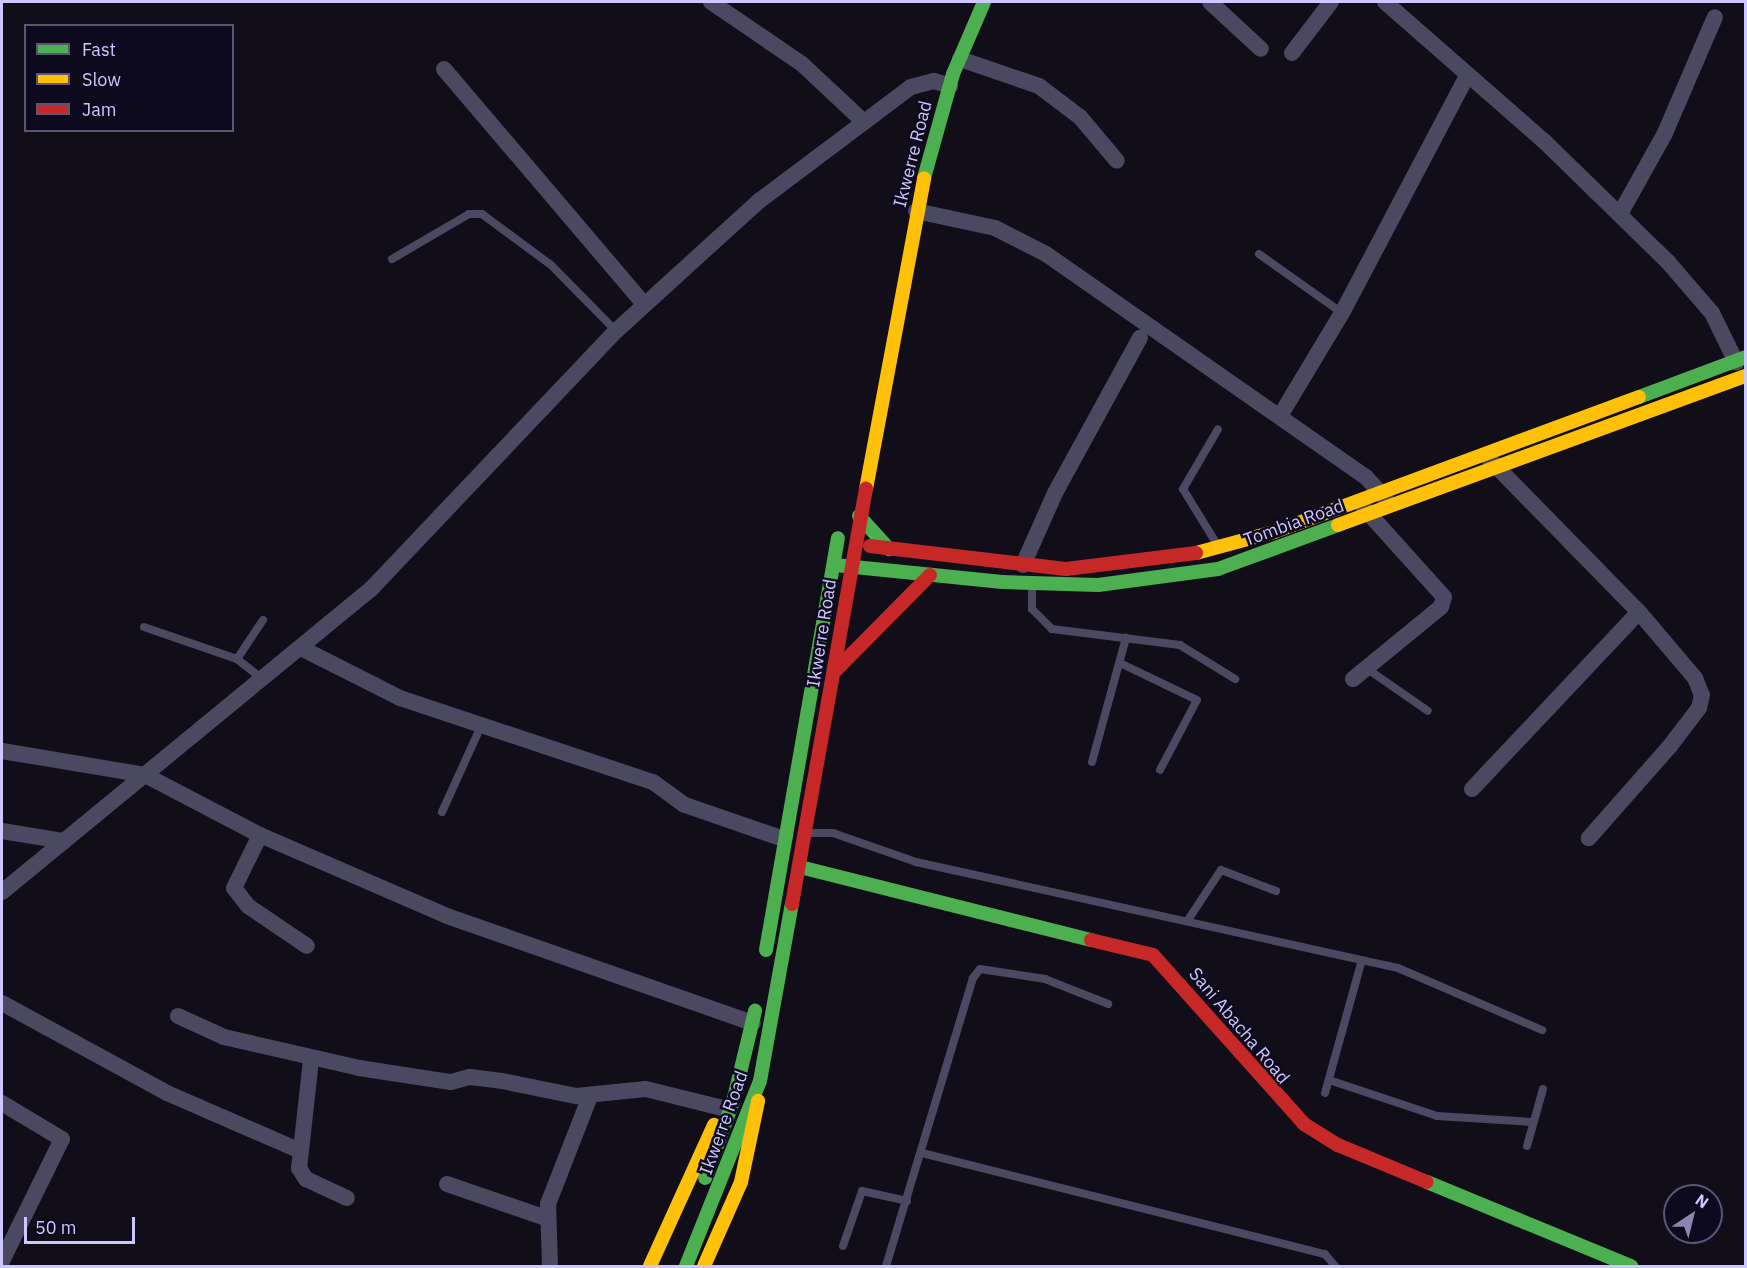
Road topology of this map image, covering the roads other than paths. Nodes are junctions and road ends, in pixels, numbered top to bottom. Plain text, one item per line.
1 (711, 2) edge
2 (984, 2) edge
3 (1210, 2) edge
4 (1331, 2) edge
5 (1387, 2) edge
6 (1714, 17) dead end
7 (1261, 49) dead end
8 (1292, 53) dead end
9 (942, 58) dead end
10 (960, 59) junction
11 (444, 69) dead end
12 (1467, 76) junction
13 (942, 83) junction
14 (926, 104) dead end
15 (864, 122) junction
16 (1117, 161) dead end
17 (916, 211) junction
18 (1620, 214) junction
19 (1259, 254) dead end
20 (392, 259) dead end
21 (644, 304) junction
22 (1342, 313) junction
23 (616, 331) junction
24 (1140, 338) dead end
25 (1741, 360) edge
26 (1746, 376) edge
27 (1280, 417) junction
28 (1218, 429) dead end
29 (1484, 453) junction
30 (1497, 467) junction
31 (1380, 490) junction
32 (1358, 501) junction
33 (1392, 507) junction
34 (1370, 515) junction
35 (859, 516) junction
36 (839, 532) joint
37 (855, 544) junction
38 (889, 549) junction
39 (1219, 549) junction
40 (833, 565) junction
41 (1023, 565) junction
42 (851, 568) junction
43 (930, 575) junction
44 (1032, 584) junction
45 (1639, 612) junction
46 (263, 620) dead end
47 (144, 627) dead end
48 (1126, 639) junction
49 (303, 649) junction
50 (237, 659) junction
51 (1120, 663) junction
52 (1366, 668) junction
53 (835, 671) junction
54 (263, 679) junction
55 (1353, 679) dead end
56 (1235, 680) dead end
57 (1428, 711) dead end
58 (481, 726) junction
59 (2, 751) edge
60 (1092, 762) dead end
61 (1160, 770) dead end
62 (145, 775) junction
63 (1472, 789) dead end
64 (442, 812) dead end
65 (2, 831) edge
66 (806, 834) junction
67 (260, 835) junction
68 (1589, 838) dead end
69 (784, 839) junction
70 (64, 841) junction
71 (800, 867) junction
72 (1276, 891) dead end
73 (2, 892) edge
74 (1188, 920) junction
75 (307, 946) dead end
76 (1362, 960) junction
77 (763, 966) dead end
78 (757, 1000) dead end
79 (2, 1003) edge
80 (1108, 1004) dead end
81 (178, 1016) dead end
82 (752, 1025) junction
83 (1542, 1030) dead end
84 (311, 1060) junction
85 (1329, 1080) junction
86 (760, 1081) junction
87 (1544, 1089) dead end
88 (1325, 1093) dead end
89 (590, 1096) junction
90 (2, 1103) edge
91 (722, 1108) junction
92 (1533, 1122) junction
93 (1527, 1146) dead end
94 (298, 1150) junction
95 (922, 1153) junction
96 (447, 1184) dead end
97 (347, 1198) dead end
98 (907, 1201) junction
99 (546, 1218) junction
100 (843, 1246) dead end
101 (2, 1261) edge
102 (550, 1266) edge
103 (650, 1266) edge
104 (667, 1266) edge
105 (686, 1266) edge
106 (704, 1266) edge
107 (886, 1266) edge
108 (1335, 1266) edge
109 (1631, 1266) edge

1 - 15 street
2 - 10 main road, Ikwerre Road
3 - 7 street
4 - 8 street
5 - 12 street
6 - 18 street
9 - 13 main road, Ikwerre Road
10 - 13 main road, Ikwerre Road
10 - 16 street
11 - 21 street
12 - 18 street
12 - 22 street
13 - 14 main road, Ikwerre Road
13 - 15 street
13 - 17 main road, Ikwerre Road
15 - 21 street
17 - 27 street
17 - 35 main road, Ikwerre Road
18 - 25 street
19 - 22 lane
20 - 23 lane
21 - 23 street
22 - 27 street
23 - 49 street
24 - 41 street
25 - 29 main road, Tombia Road
26 - 30 main road, Tombia Road
27 - 31 street
28 - 39 lane
29 - 30 street
29 - 31 main road, Tombia Road
30 - 33 main road, Tombia Road
30 - 45 street
31 - 32 main road, Tombia Road
31 - 33 street
32 - 34 street
32 - 39 main road, Tombia Road
33 - 34 main road, Tombia Road
34 - 44 main road, Tombia Road
34 - 52 street
35 - 37 main road, Ikwerre Road
35 - 38 main road
36 - 37 main road, Tombia Road
36 - 40 main road, Ikwerre Road
37 - 38 main road, Tombia Road
37 - 42 main road, Ikwerre Road
38 - 41 main road, Tombia Road
39 - 41 main road, Tombia Road
40 - 42 main road, Tombia Road
40 - 69 main road, Ikwerre Road
42 - 43 main road, Tombia Road
42 - 53 main road, Ikwerre Road
43 - 44 main road, Tombia Road
43 - 53 main road
44 - 48 lane
45 - 63 street
45 - 68 street
46 - 50 lane
47 - 50 lane
48 - 51 lane
48 - 56 lane
49 - 54 street
49 - 58 street
50 - 54 lane
51 - 60 lane
51 - 61 lane
52 - 55 street
52 - 57 lane
53 - 66 main road, Ikwerre Road
54 - 62 street
58 - 64 lane
58 - 69 street
59 - 62 street
62 - 67 street
62 - 70 street
65 - 70 street
66 - 71 main road, Ikwerre Road
66 - 74 lane
67 - 75 street
67 - 82 street
69 - 77 main road, Ikwerre Road
70 - 73 street
71 - 86 main road, Ikwerre Road
71 - 109 main road, Sani Abacha Road
72 - 74 lane
74 - 76 lane
76 - 83 lane
76 - 85 lane
78 - 82 main road, Ikwerre Road
79 - 94 street
80 - 95 lane
81 - 84 street
82 - 91 main road
82 - 104 main road, Ikwerre Road
84 - 89 street
84 - 94 street
85 - 88 lane
85 - 92 lane
86 - 105 main road, Ikwerre Road
86 - 106 main road
87 - 92 lane
89 - 91 street
89 - 99 street
90 - 101 street
91 - 103 main road
92 - 93 lane
94 - 97 street
95 - 98 lane
95 - 108 lane
96 - 99 street
98 - 100 lane
98 - 107 lane
99 - 102 street

